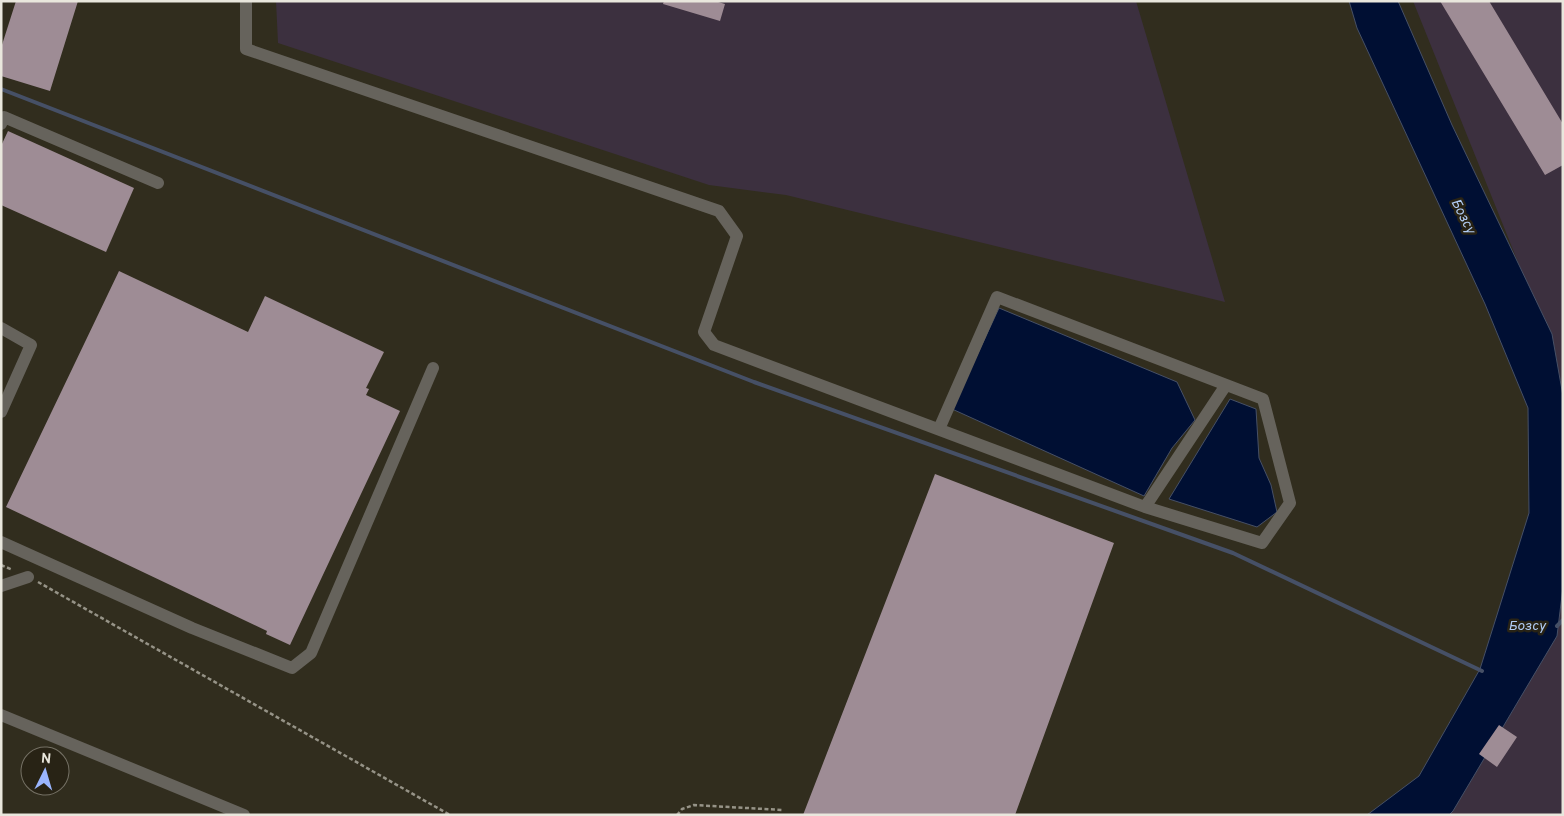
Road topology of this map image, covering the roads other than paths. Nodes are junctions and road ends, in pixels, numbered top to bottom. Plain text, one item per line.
1 (246, 1) edge
2 (1, 124) edge
3 (158, 184) dead end
4 (1, 328) edge
5 (433, 368) dead end
6 (1226, 385) junction
7 (1, 412) edge
8 (939, 429) junction
9 (1145, 507) junction
10 (1, 542) edge
11 (28, 577) road end
12 (1, 586) edge
13 (1, 715) edge
14 (244, 815) edge

1 - 8 lane
2 - 3 lane
4 - 7 lane
5 - 10 lane
6 - 8 lane
6 - 9 lane
6 - 9 lane
8 - 9 lane
11 - 12 lane
13 - 14 lane

